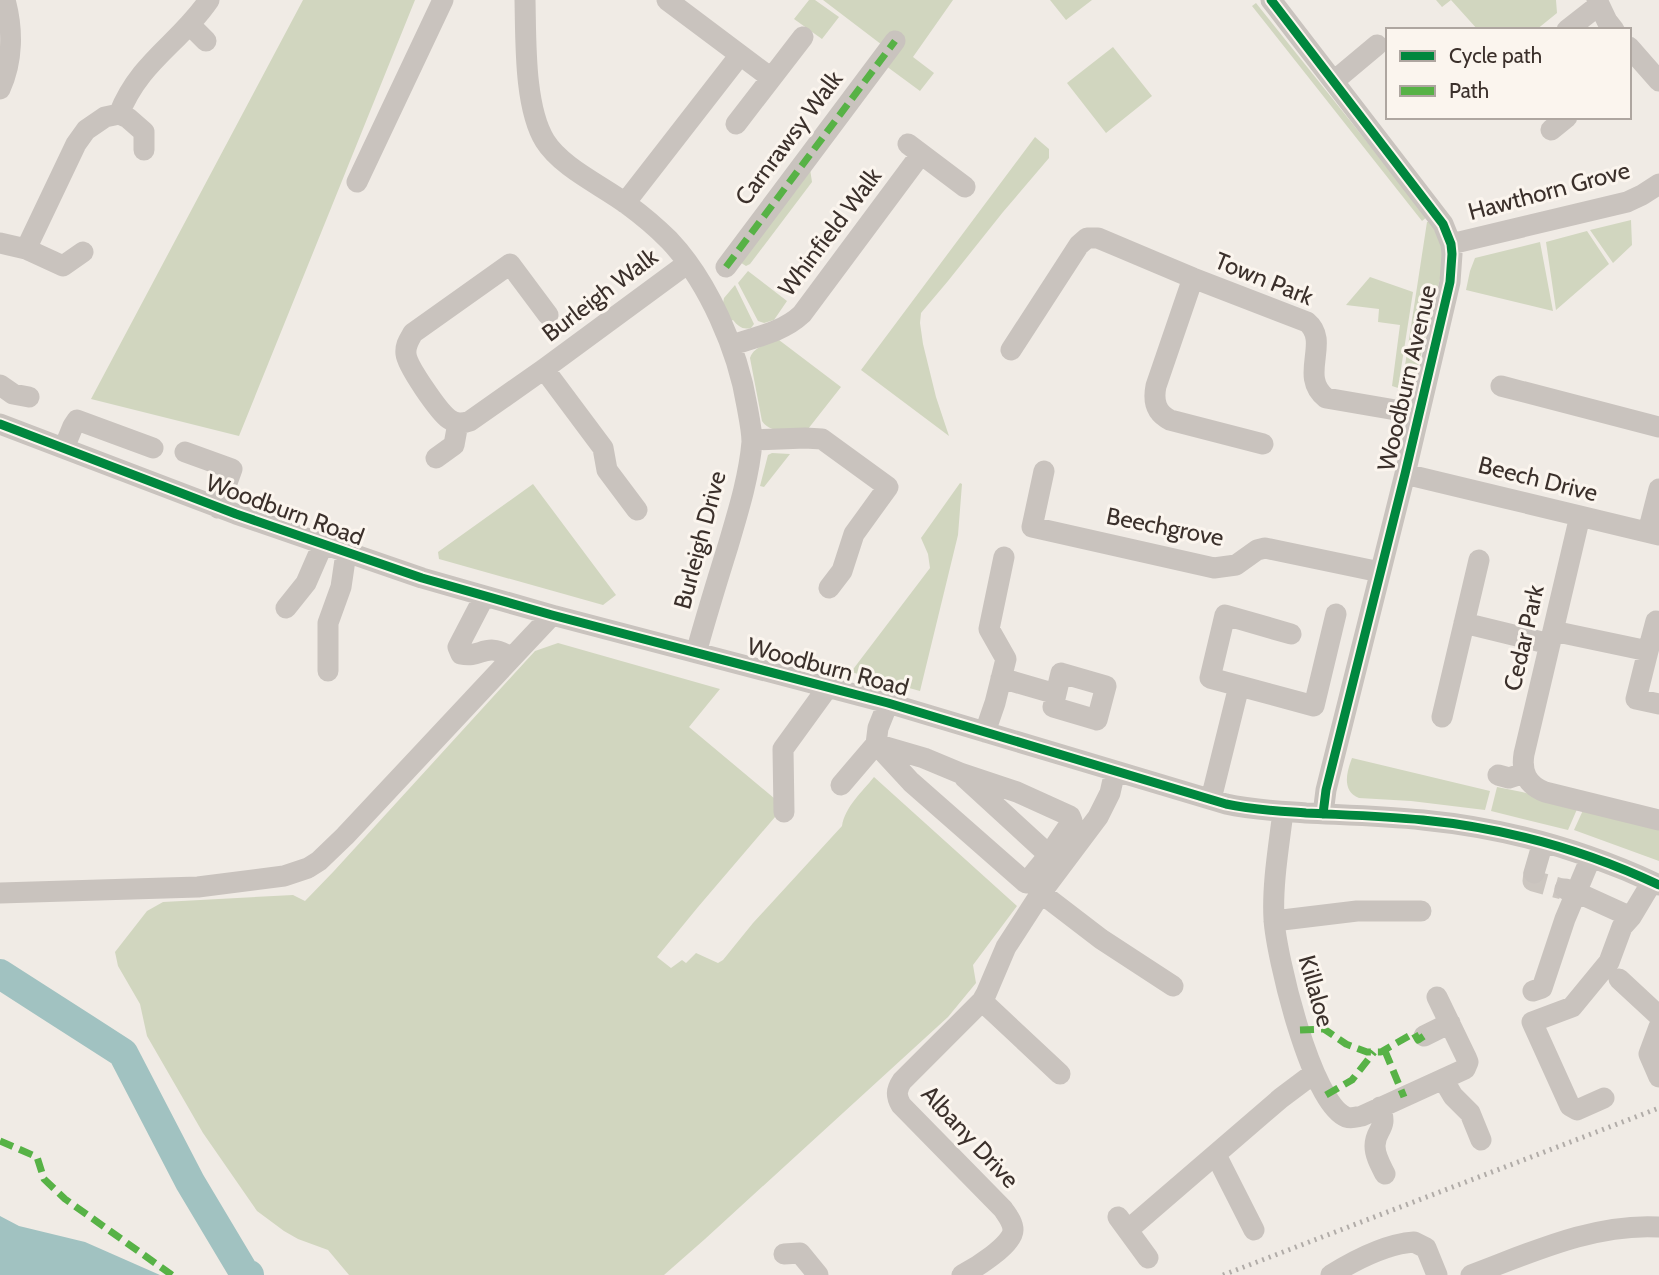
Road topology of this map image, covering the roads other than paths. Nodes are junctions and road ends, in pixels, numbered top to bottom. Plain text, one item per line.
1 (5, 0) edge
2 (209, 0) edge
3 (443, 0) edge
4 (526, 0) edge
5 (667, 0) edge
6 (1271, 0) edge
7 (1598, 3) edge
8 (190, 25) junction
9 (1569, 28) edge
10 (1612, 28) edge
11 (803, 37) dead end
12 (206, 41) dead end
13 (895, 41) dead end
14 (1377, 45) dead end
15 (740, 55) junction
16 (1633, 59) edge
17 (771, 78) junction
18 (1334, 81) junction
19 (1659, 81) edge
20 (0, 89) edge
21 (119, 114) junction
22 (736, 124) dead end
23 (144, 150) dead end
24 (357, 182) dead end
25 (1659, 184) edge
26 (965, 187) dead end
27 (625, 203) junction
28 (0, 243) edge
29 (1451, 244) junction
30 (26, 249) junction
31 (83, 253) dead end
32 (688, 263) junction
33 (726, 267) dead end
34 (1193, 278) junction
35 (548, 315) dead end
36 (732, 345) junction
37 (1012, 351) dead end
38 (544, 369) junction
39 (0, 385) edge
40 (1501, 386) dead end
41 (29, 397) dead end
42 (1419, 414) junction
43 (458, 423) junction
44 (0, 424) edge
45 (1659, 427) edge
46 (752, 440) junction
47 (1264, 444) dead end
48 (64, 448) junction
49 (153, 448) dead end
50 (185, 452) dead end
51 (436, 458) dead end
52 (1044, 471) dead end
53 (1405, 474) junction
54 (1659, 489) edge
55 (218, 508) junction
56 (638, 510) dead end
57 (1580, 516) junction
58 (1654, 533) edge
59 (323, 544) junction
60 (346, 553) junction
61 (1004, 557) dead end
62 (1479, 560) dead end
63 (1380, 572) junction
64 (829, 588) dead end
65 (484, 597) junction
66 (286, 608) dead end
67 (1335, 614) dead end
68 (552, 615) junction
69 (1656, 621) dead end
70 (1464, 623) junction
71 (1291, 634) dead end
72 (1552, 638) junction
73 (1648, 651) junction
74 (696, 653) junction
75 (512, 658) junction
76 (328, 671) dead end
77 (1001, 678) junction
78 (1239, 686) junction
79 (828, 687) junction
80 (1056, 694) dead end
81 (888, 703) junction
82 (1659, 705) edge
83 (1442, 717) dead end
84 (985, 732) junction
85 (876, 744) junction
86 (1115, 771) junction
87 (960, 773) junction
88 (1524, 773) junction
89 (1498, 775) dead end
90 (841, 785) dead end
91 (1211, 799) junction
92 (784, 812) dead end
93 (1283, 812) junction
94 (1323, 814) junction
95 (1659, 820) edge
96 (1543, 842) junction
97 (1049, 855) junction
98 (1591, 857) junction
99 (1534, 873) dead end
100 (1656, 883) edge
101 (1569, 890) junction
102 (0, 893) edge
103 (1041, 894) junction
104 (1421, 911) dead end
105 (1631, 917) junction
106 (1274, 921) junction
107 (1619, 979) dead end
108 (1173, 986) dead end
109 (1533, 991) dead end
110 (1437, 996) dead end
111 (982, 1002) junction
112 (1659, 1016) edge
113 (1450, 1023) junction
114 (1659, 1027) edge
115 (1424, 1036) dead end
116 (1060, 1074) dead end
117 (1313, 1074) junction
118 (1659, 1077) edge
119 (1443, 1079) junction
120 (1604, 1098) dead end
121 (1380, 1107) junction
122 (1481, 1140) dead end
123 (1216, 1156) junction
124 (1385, 1174) dead end
125 (1659, 1227) edge
126 (1254, 1230) dead end
127 (799, 1250) dead end
128 (1148, 1258) dead end
129 (818, 1275) edge
130 (962, 1275) edge
131 (1331, 1275) edge
132 (1437, 1275) edge
133 (1471, 1275) edge

1 - 20 street
2 - 8 street
3 - 24 street
4 - 27 street, Burleigh Drive
5 - 15 street
6 - 18 street, Woodburn Avenue
7 - 9 street
7 - 10 street
8 - 12 street
8 - 21 street
11 - 17 street
13 - 33 street, Carnrawsy Walk
14 - 18 street
15 - 17 street
15 - 27 street
16 - 19 street
17 - 22 street
18 - 29 street, Woodburn Avenue
21 - 23 street
21 - 30 street
25 - 29 street, Hawthorn Grove
26 - 36 street, Whinfield Walk
27 - 32 street, Burleigh Drive
28 - 30 street
29 - 42 street, Woodburn Avenue
30 - 31 street
32 - 36 street, Burleigh Drive
32 - 38 street, Burleigh Walk
34 - 37 street, Town Park
34 - 42 street, Town Park
34 - 47 street, Town Park
35 - 43 street, Burleigh Walk
36 - 46 street, Burleigh Drive
38 - 43 street, Burleigh Walk
38 - 56 street, Burleigh Walk
39 - 41 street
40 - 45 street
42 - 53 street, Woodburn Avenue
43 - 51 street
44 - 48 street, Woodburn Road
46 - 64 street
46 - 74 street, Burleigh Drive
48 - 49 street
48 - 55 street, Woodburn Road
50 - 55 street
52 - 63 street, Beechgrove
53 - 57 street, Beech Drive
53 - 63 street, Woodburn Avenue
54 - 58 street
55 - 59 street, Woodburn Road
57 - 58 street, Beech Drive
57 - 72 street, Cedar Park
59 - 60 street, Woodburn Road
59 - 66 street
60 - 65 street, Woodburn Road
60 - 76 street
61 - 77 street
62 - 70 street
63 - 94 street, Woodburn Avenue
65 - 68 street, Woodburn Road
65 - 75 street
67 - 78 street
68 - 74 street, Woodburn Road
68 - 75 street
69 - 73 street
70 - 72 street
70 - 83 street
71 - 78 street
72 - 73 street
72 - 88 street, Cedar Park
73 - 82 street
74 - 79 street, Woodburn Road
75 - 102 street
77 - 80 street
77 - 84 street
78 - 91 street
79 - 81 street, Woodburn Road
79 - 92 street
81 - 84 street, Woodburn Road
81 - 85 street
84 - 86 street, Woodburn Road
85 - 87 street
85 - 90 street
85 - 97 street
86 - 91 street, Woodburn Road
86 - 103 street, Albany Drive
87 - 97 street
87 - 97 street
88 - 89 street
88 - 95 street
91 - 93 street, Woodburn Road
93 - 94 street, Woodburn Road
93 - 106 street, Killaloe
94 - 96 street, Woodburn Road
96 - 98 street, Woodburn Road
96 - 99 street
98 - 100 street, Woodburn Road
98 - 101 street
100 - 105 street
101 - 105 street
101 - 109 street
103 - 108 street
103 - 111 street, Albany Drive
104 - 106 street, Killaloe
105 - 120 street
106 - 117 street, Killaloe
107 - 112 street
110 - 113 street, Killaloe
111 - 116 street
111 - 130 street, Albany Drive
113 - 115 street
113 - 119 street, Killaloe
114 - 118 street
117 - 121 street, Killaloe
117 - 123 street
119 - 121 street, Killaloe
119 - 122 street
121 - 124 street
123 - 126 street
123 - 128 street
125 - 133 street
127 - 129 street
131 - 132 street

